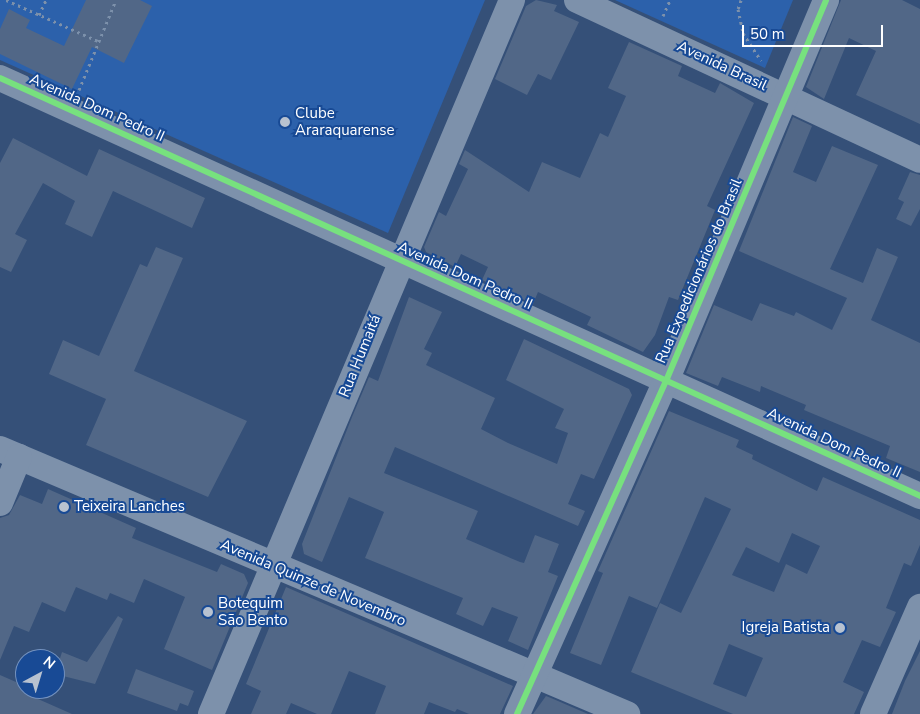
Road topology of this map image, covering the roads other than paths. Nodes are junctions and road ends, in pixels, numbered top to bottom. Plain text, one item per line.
1 (512, 0) edge
2 (577, 0) edge
3 (826, 0) edge
4 (0, 78) edge
5 (785, 96) junction
6 (920, 160) edge
7 (399, 260) junction
8 (666, 381) junction
9 (9, 453) edge
10 (920, 496) edge
11 (0, 503) edge
12 (274, 565) junction
13 (920, 607) edge
14 (533, 675) junction
15 (211, 714) edge
16 (517, 714) edge
17 (627, 714) edge
18 (873, 714) edge

1 - 7 street, Rua Humaitá
2 - 5 street, Avenida Brasil
3 - 5 street, Rua Expedicionários do Brasil
4 - 7 street, Avenida Dom Pedro II
5 - 6 street, Avenida Brasil
5 - 8 street, Rua Expedicionários do Brasil
7 - 8 street, Avenida Dom Pedro II
7 - 12 street, Rua Humaitá
8 - 10 street, Avenida Dom Pedro II
8 - 14 street, Rua Expedicionários do Brasil
9 - 11 street
9 - 12 street, Avenida Quinze de Novembro
12 - 14 street, Avenida Quinze de Novembro
12 - 15 street, Rua Humaitá
13 - 18 street
14 - 16 street, Rua Expedicionários do Brasil
14 - 17 street, Avenida Quinze de Novembro

